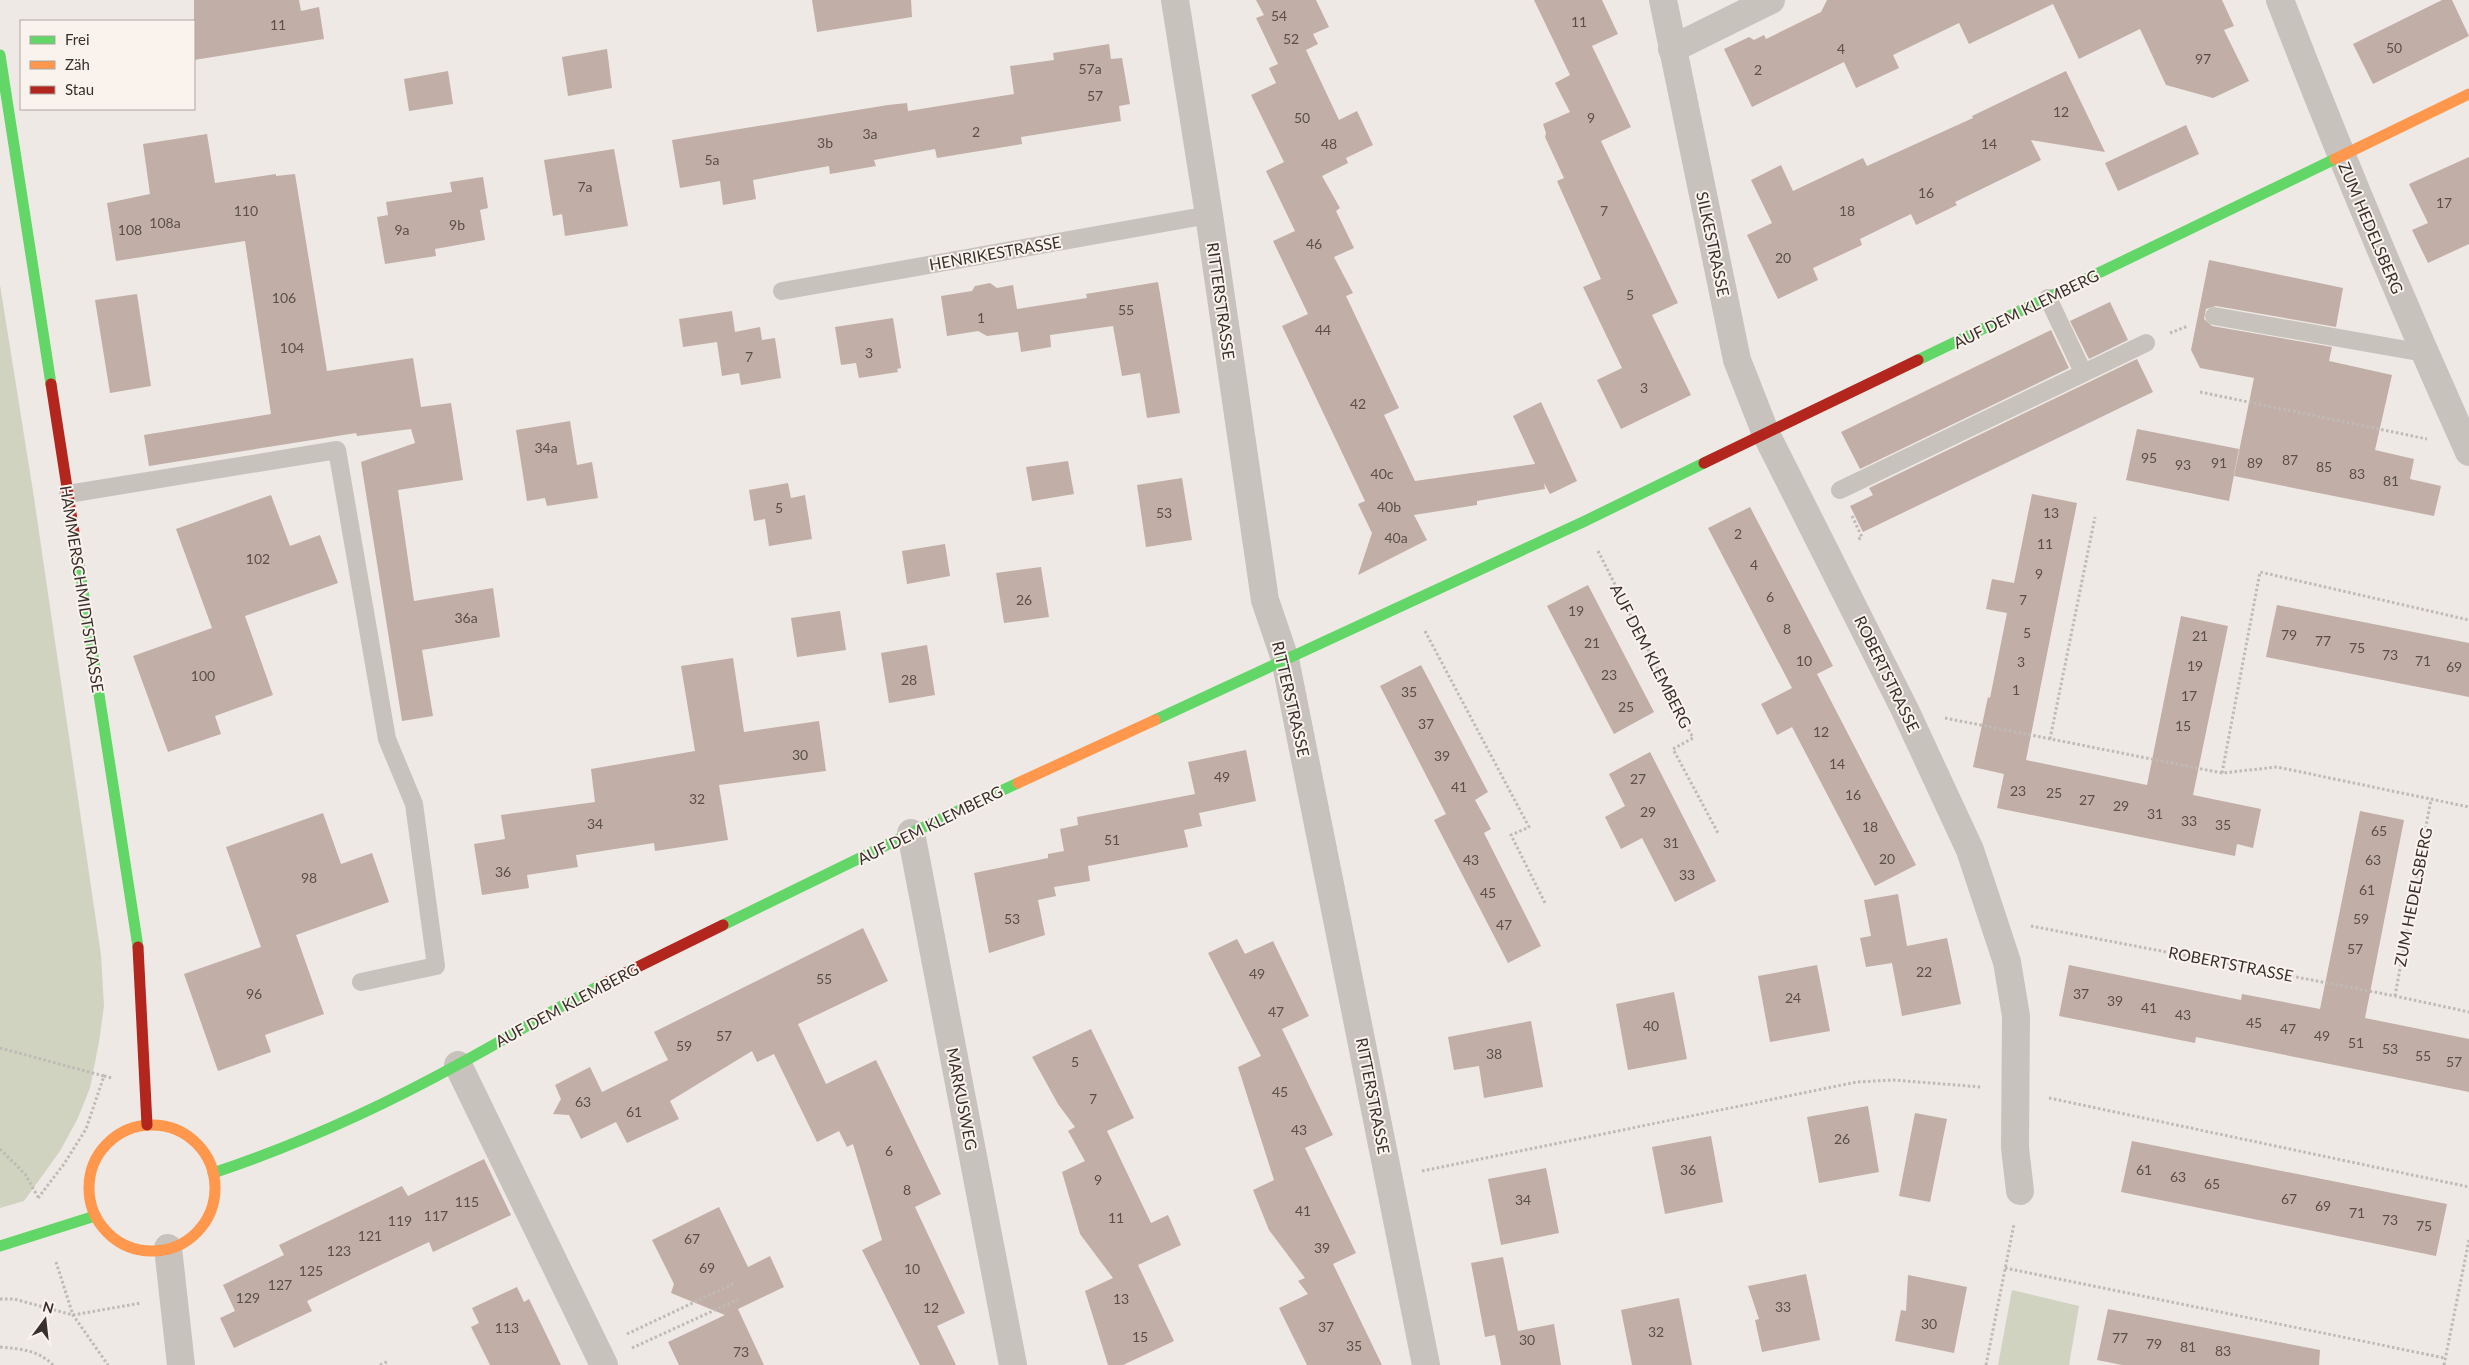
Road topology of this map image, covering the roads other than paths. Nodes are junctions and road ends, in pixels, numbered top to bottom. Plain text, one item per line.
1 (1175, 0) edge
2 (1663, 0) edge
3 (1771, 0) edge
4 (2280, 0) edge
5 (1672, 49) junction
6 (0, 55) edge
7 (2469, 94) edge
8 (2341, 158) junction
9 (1209, 214) junction
10 (782, 291) dead end
11 (2048, 298) junction
12 (2214, 316) road end
13 (2146, 343) road end
14 (2424, 353) junction
15 (2083, 372) junction
16 (1766, 434) junction
17 (2468, 450) edge
18 (1840, 490) dead end
19 (68, 494) junction
20 (1285, 659) junction
21 (911, 833) junction
22 (361, 982) dead end
23 (458, 1064) junction
24 (148, 1125) junction
25 (213, 1173) junction
26 (2020, 1191) road end
27 (95, 1216) junction
28 (0, 1246) edge
29 (168, 1248) junction
30 (601, 1359) edge
31 (181, 1365) edge
32 (1012, 1365) edge
33 (1426, 1365) edge

1 - 9 street, RITTERSTRASSE
2 - 5 street, SILKESTRASSE
3 - 5 street
4 - 8 street, ZUM HEDELSBERG
5 - 16 street, SILKESTRASSE
6 - 19 street, HAMMERSCHMIDTSTRASSE
7 - 8 street, AUF DEM KLEMBERG
8 - 11 street, AUF DEM KLEMBERG
8 - 14 street, ZUM HEDELSBERG
9 - 10 lane, HENRIKESTRASSE
9 - 20 street, RITTERSTRASSE
11 - 15 lane
11 - 16 street, AUF DEM KLEMBERG
12 - 14 lane
13 - 15 lane
14 - 17 street, ZUM HEDELSBERG
15 - 18 lane
16 - 20 street, AUF DEM KLEMBERG
16 - 26 street, ROBERTSTRASSE
19 - 22 lane
19 - 24 street, HAMMERSCHMIDTSTRASSE
20 - 21 street, AUF DEM KLEMBERG
20 - 33 street, RITTERSTRASSE
21 - 23 street, AUF DEM KLEMBERG
21 - 32 street, MARKUSWEG
23 - 25 street, AUF DEM KLEMBERG
23 - 30 street
24 - 25 street
24 - 27 street
25 - 29 street
27 - 28 street
27 - 29 street
29 - 31 street

